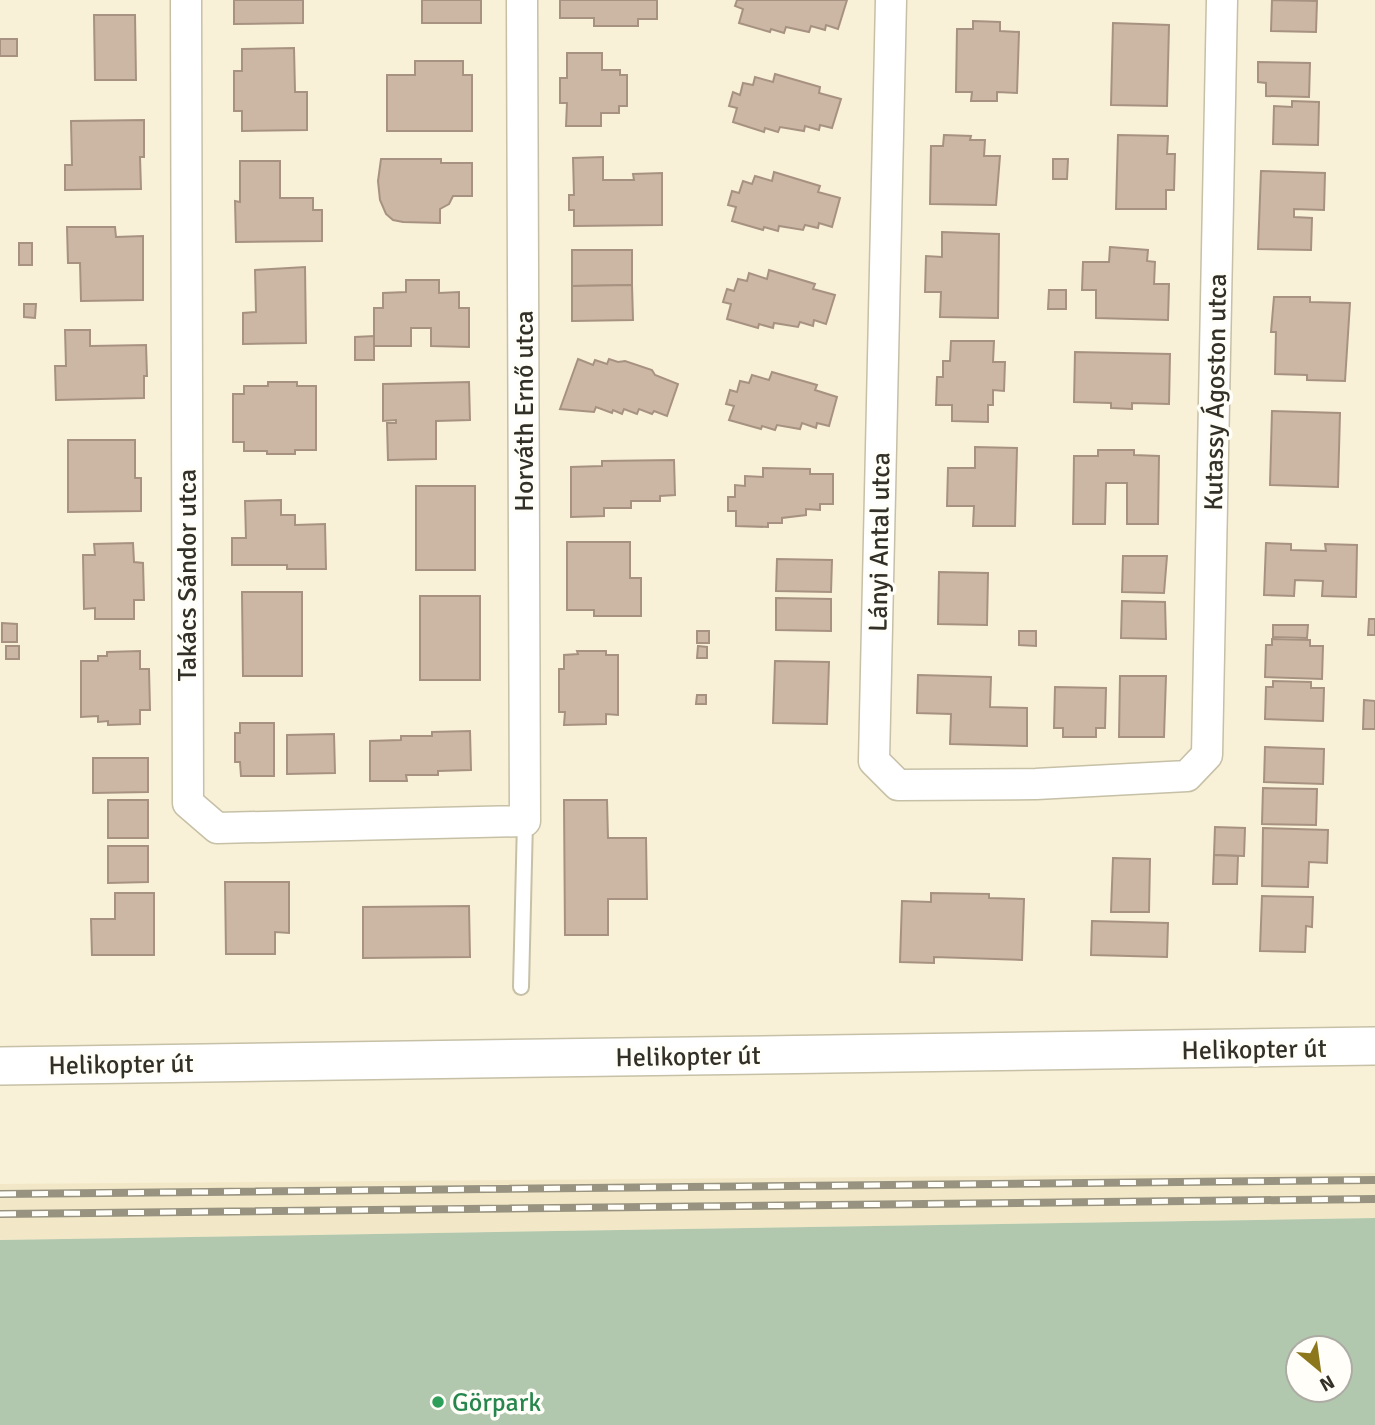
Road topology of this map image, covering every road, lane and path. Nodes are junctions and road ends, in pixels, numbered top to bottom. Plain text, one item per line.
1 (186, 0) edge
2 (522, 0) edge
3 (891, 0) edge
4 (1222, 0) edge
5 (1186, 776) joint
6 (525, 821) junction
7 (521, 987) dead end
8 (1375, 1046) edge
9 (0, 1066) edge

1 - 6 street, Takács Sándor utca
2 - 6 street, Horváth Ernő utca
3 - 5 street, Lányi Antal utca
4 - 5 street, Kutassy Ágoston utca
6 - 7 lane
8 - 9 street, Helikopter út

